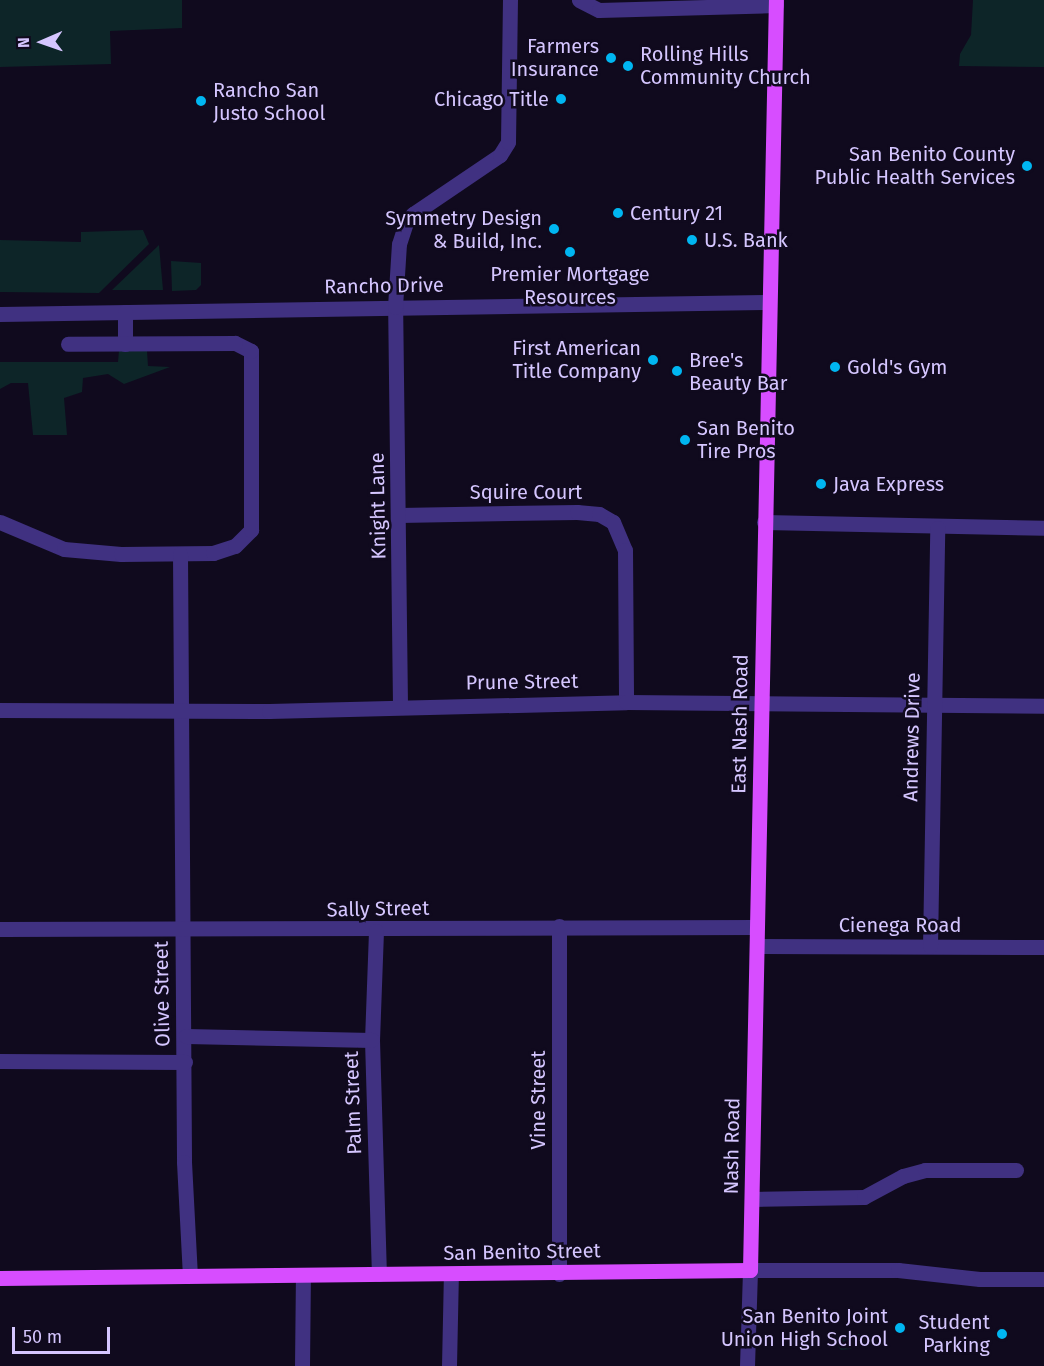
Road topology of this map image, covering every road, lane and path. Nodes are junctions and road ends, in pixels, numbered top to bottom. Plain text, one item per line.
1 (510, 0) edge
2 (579, 0) edge
3 (776, 3) edge
4 (768, 302) junction
5 (395, 307) junction
6 (125, 312) junction
7 (0, 314) edge
8 (68, 344) dead end
9 (125, 344) junction
10 (399, 515) junction
11 (0, 522) edge
12 (764, 522) junction
13 (937, 528) junction
14 (1044, 528) edge
15 (180, 554) junction
16 (626, 702) junction
17 (400, 705) junction
18 (761, 705) junction
19 (933, 706) junction
20 (1044, 706) edge
21 (0, 710) edge
22 (182, 712) junction
23 (559, 926) junction
24 (757, 927) junction
25 (0, 930) edge
26 (182, 930) junction
27 (376, 931) junction
28 (757, 946) junction
29 (930, 946) junction
30 (1044, 946) edge
31 (186, 1036) junction
32 (372, 1040) junction
33 (0, 1061) edge
34 (184, 1062) junction
35 (1016, 1170) dead end
36 (753, 1199) junction
37 (750, 1270) junction
38 (379, 1274) junction
39 (451, 1274) junction
40 (559, 1274) junction
41 (190, 1275) junction
42 (303, 1275) junction
43 (0, 1278) edge
44 (1044, 1279) edge
45 (302, 1366) edge
46 (449, 1366) edge
47 (747, 1366) edge

1 - 5 street, Knight Lane
2 - 3 street
3 - 4 main road, East Nash Road
4 - 5 street, Rancho Drive
4 - 12 main road, East Nash Road
5 - 6 street, Rancho Drive
5 - 10 street, Knight Lane
6 - 7 street, Rancho Drive
6 - 9 street
8 - 9 street
9 - 15 street
10 - 16 street, Squire Court
10 - 17 street, Knight Lane
11 - 15 street
12 - 13 street
12 - 18 main road, East Nash Road
13 - 14 street
13 - 19 street, Andrews Drive
15 - 22 street, Olive Street
16 - 17 street, Prune Street
16 - 18 street, Prune Street
17 - 22 street, Prune Street
18 - 19 street, Prune Street
18 - 24 main road, East Nash Road
19 - 20 street, Prune Street
19 - 29 street, Andrews Drive
21 - 22 street, Prune Street
22 - 26 street, Olive Street
23 - 24 street, Sally Street
23 - 27 street, Sally Street
23 - 40 street, Vine Street
24 - 28 main road, Nash Road
25 - 26 street, Sally Street
26 - 27 street, Sally Street
26 - 31 street, Olive Street
27 - 32 street, Palm Street
28 - 29 street, Cienega Road
28 - 36 main road, Nash Road
29 - 30 street, Cienega Road
31 - 32 street
31 - 34 street, Olive Street
32 - 38 street, Palm Street
33 - 34 street
34 - 41 street, Olive Street
35 - 36 street
36 - 37 main road, Nash Road
37 - 40 main road, San Benito Street
37 - 44 street, San Benito Street
37 - 47 street, Nash Road
38 - 39 main road, San Benito Street
38 - 42 main road, San Benito Street
39 - 40 main road, San Benito Street
39 - 46 street
41 - 42 main road, San Benito Street
41 - 43 main road, San Benito Street
42 - 45 street

